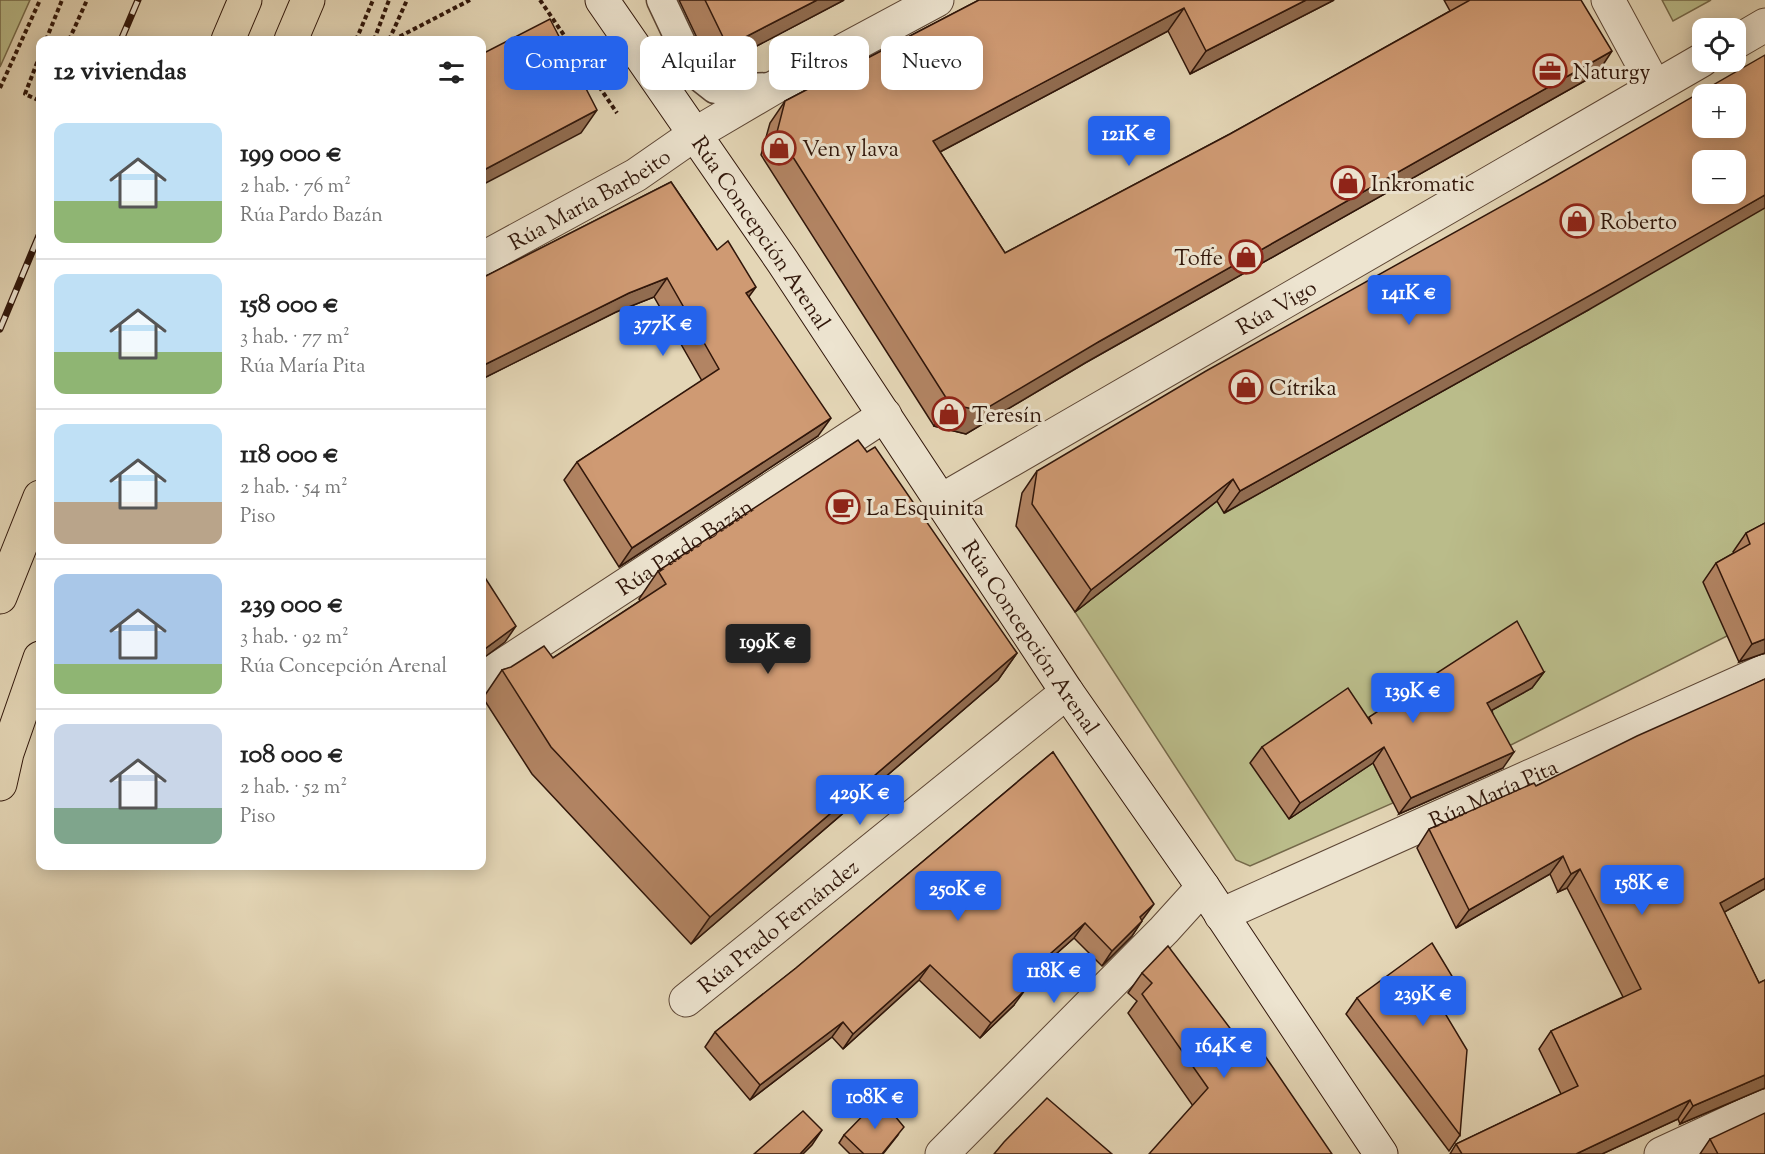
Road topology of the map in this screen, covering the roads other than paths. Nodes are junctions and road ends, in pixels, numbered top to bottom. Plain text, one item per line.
1 (245, 0) edge
2 (308, 0) edge
3 (602, 0) edge
4 (661, 0) edge
5 (937, 0) edge
6 (1608, 0) edge
7 (1765, 25) edge
8 (230, 36) edge
9 (293, 36) edge
10 (1746, 36) edge
11 (869, 37) edge
12 (1692, 66) edge
13 (769, 87) edge
14 (1655, 87) junction
15 (770, 90) edge
16 (695, 134) junction
17 (486, 257) edge
18 (885, 415) junction
19 (942, 500) junction
20 (36, 507) edge
21 (0, 597) edge
22 (36, 670) edge
23 (1765, 670) edge
24 (486, 675) edge
25 (1067, 692) junction
26 (0, 784) edge
27 (1203, 887) junction
28 (1221, 915) junction
29 (686, 1000) dead end
30 (1765, 1106) edge
31 (942, 1154) edge
32 (1381, 1154) edge
33 (1661, 1154) edge

1 - 8 highway
2 - 9 highway
3 - 16 street, Rúa Concepción Arenal
4 - 13 lane
5 - 11 street, Rúa María Barbeito
6 - 14 street
7 - 10 street
12 - 14 street, Rúa Vigo
14 - 19 street, Rúa Vigo
15 - 16 street, Rúa María Barbeito
16 - 17 street, Rúa María Barbeito
16 - 18 street, Rúa Concepción Arenal
18 - 19 street, Rúa Concepción Arenal
18 - 24 street, Rúa Pardo Bazán
19 - 25 street, Rúa Concepción Arenal
20 - 21 highway
22 - 26 highway
23 - 28 street, Rúa María Pita
25 - 27 street, Rúa Concepción Arenal
25 - 29 street, Rúa Prado Fernández
27 - 28 street, Rúa Concepción Arenal
27 - 31 street
28 - 32 street, Rúa Concepción Arenal
30 - 33 street

